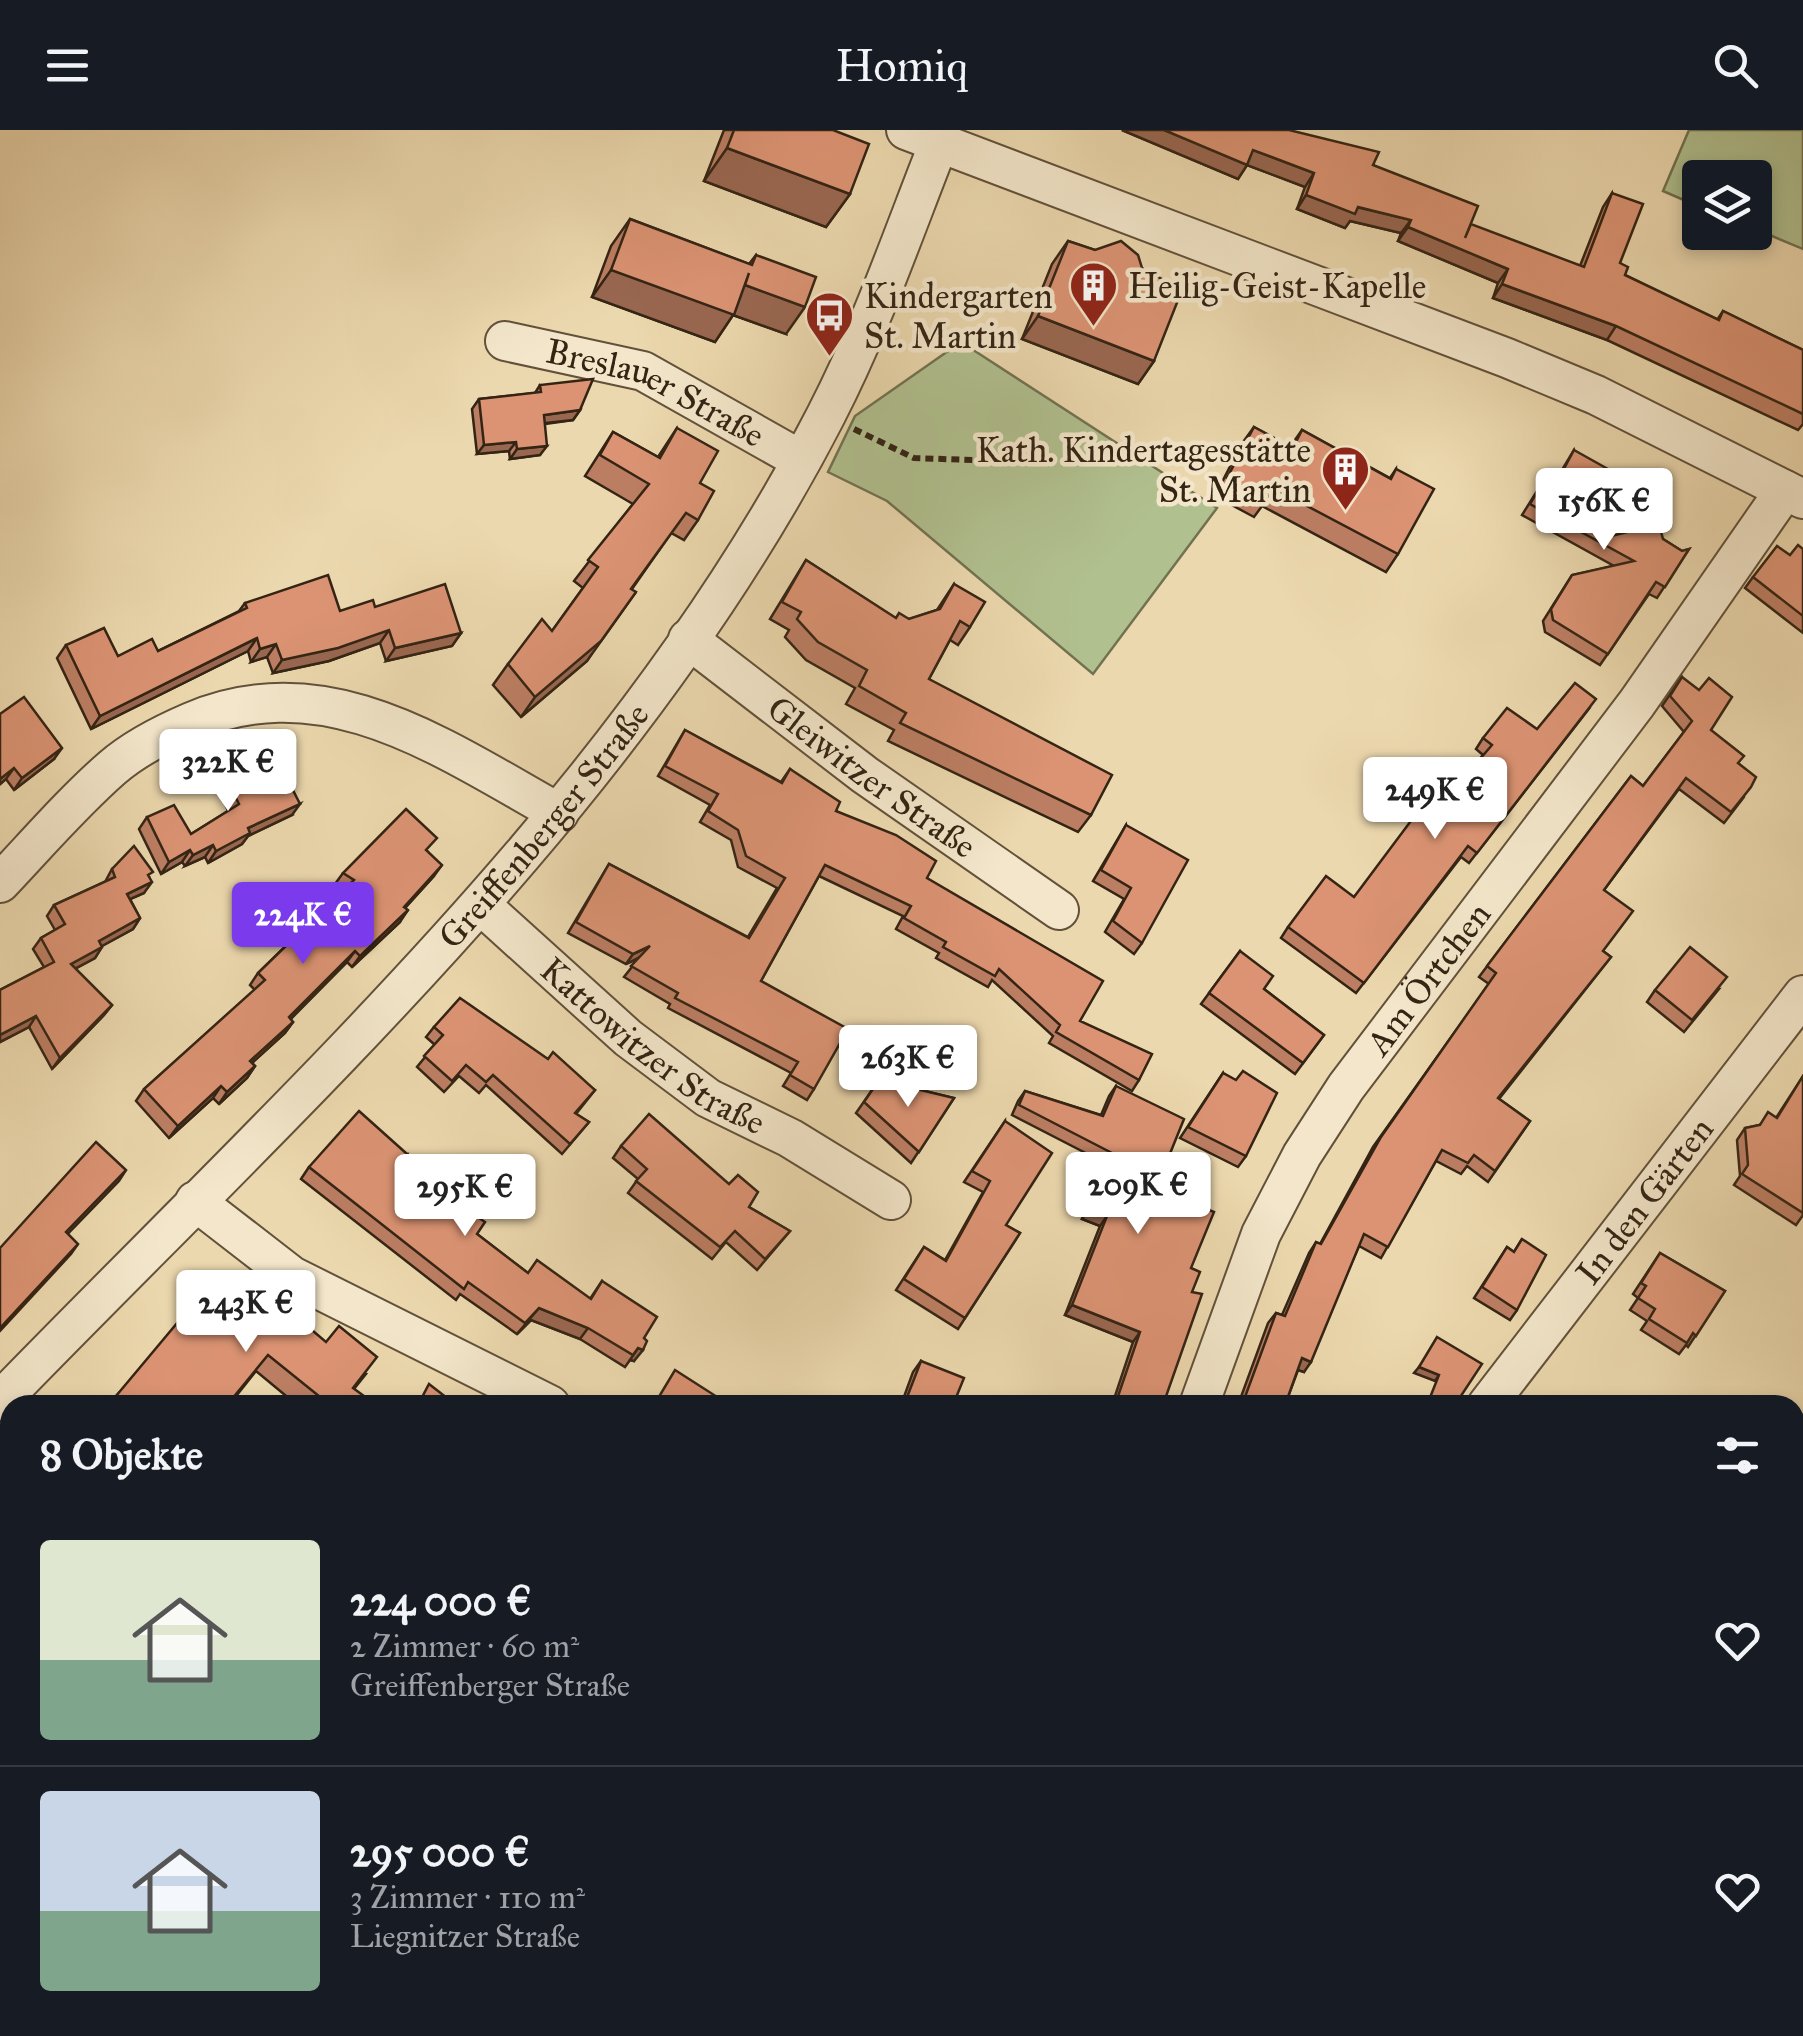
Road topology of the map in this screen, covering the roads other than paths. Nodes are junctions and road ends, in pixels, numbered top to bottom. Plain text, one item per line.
1 (922, 136) edge
2 (504, 341) dead end
3 (801, 460) junction
4 (1794, 495) edge
5 (688, 638) junction
6 (559, 813) junction
7 (0, 882) edge
8 (482, 906) junction
9 (1058, 910) dead end
10 (1803, 995) edge
11 (890, 1200) dead end
12 (195, 1201) junction
13 (6, 1395) edge
14 (530, 1395) edge
15 (1203, 1395) edge
16 (1495, 1395) edge

1 - 3 street, Greiffenberger Straße
1 - 4 street
2 - 3 street, Breslauer Straße
3 - 5 street, Greiffenberger Straße
4 - 15 street, Am Örtchen
5 - 6 street, Greiffenberger Straße
5 - 9 street, Gleiwitzer Straße
6 - 7 street
6 - 8 street, Greiffenberger Straße
8 - 11 street, Kattowitzer Straße
8 - 12 street, Greiffenberger Straße
10 - 16 street, In den Gärten
12 - 13 street, Greiffenberger Straße
12 - 14 street

